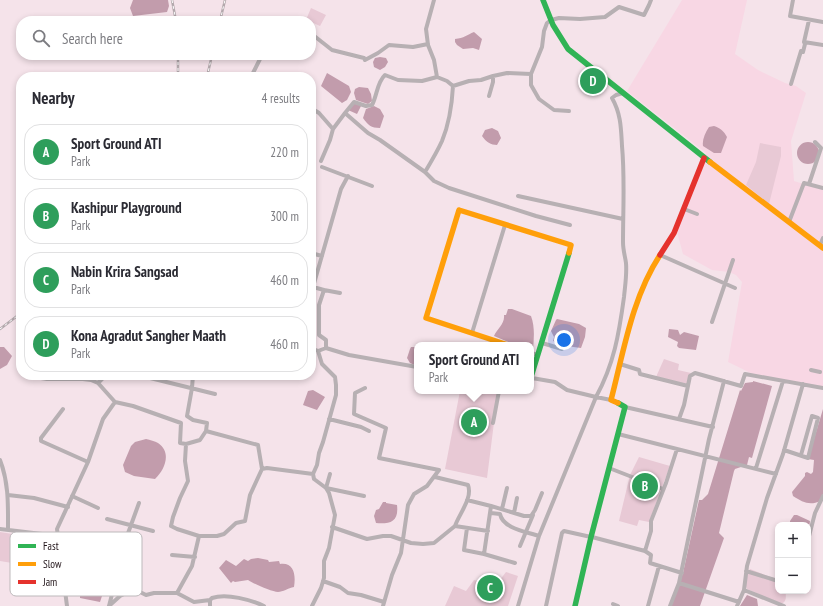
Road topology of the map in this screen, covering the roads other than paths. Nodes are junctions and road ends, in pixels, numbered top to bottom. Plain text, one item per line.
1 (434, 0) edge
2 (544, 0) edge
3 (651, 0) edge
4 (793, 0) edge
5 (551, 20) junction
6 (809, 20) junction
7 (823, 22) edge
8 (316, 37) edge
9 (804, 42) junction
10 (428, 44) junction
11 (823, 45) edge
12 (260, 60) edge
13 (254, 72) edge
14 (531, 74) junction
15 (493, 76) junction
16 (437, 77) junction
17 (791, 84) dead end
18 (453, 86) junction
19 (623, 93) junction
20 (489, 96) dead end
21 (316, 111) edge
22 (569, 111) dead end
23 (345, 113) junction
24 (333, 129) junction
25 (815, 142) dead end
26 (822, 148) edge
27 (704, 158) junction
28 (321, 160) dead end
29 (322, 167) dead end
30 (425, 172) junction
31 (348, 176) junction
32 (809, 184) junction
33 (372, 186) dead end
34 (823, 188) edge
35 (518, 196) dead end
36 (684, 209) junction
37 (697, 214) dead end
38 (623, 219) junction
39 (789, 222) junction
40 (505, 225) junction
41 (570, 225) dead end
42 (823, 238) edge
43 (821, 246) edge
44 (316, 254) edge
45 (660, 255) junction
46 (322, 256) junction
47 (733, 260) dead end
48 (316, 277) edge
49 (726, 284) junction
50 (316, 288) edge
51 (735, 288) dead end
52 (324, 290) junction
53 (340, 293) dead end
54 (712, 322) dead end
55 (472, 333) junction
56 (499, 342) edge
57 (542, 343) junction
58 (326, 348) junction
59 (562, 349) dead end
60 (318, 352) joint
61 (534, 354) edge
62 (538, 355) junction
63 (620, 364) junction
64 (414, 366) edge
65 (534, 368) edge
66 (811, 370) dead end
67 (820, 372) dead end
68 (534, 378) edge
69 (87, 380) edge
70 (101, 380) edge
71 (159, 380) edge
72 (193, 380) edge
73 (724, 381) junction
74 (783, 381) junction
75 (98, 383) junction
76 (803, 384) junction
77 (688, 386) junction
78 (192, 388) junction
79 (365, 388) dead end
80 (823, 388) edge
81 (216, 394) dead end
82 (498, 394) edge
83 (596, 397) junction
84 (611, 400) junction
85 (115, 402) junction
86 (625, 407) junction
87 (63, 409) dead end
88 (329, 419) junction
89 (679, 419) junction
90 (493, 423) dead end
91 (713, 427) junction
92 (206, 431) junction
93 (369, 431) dead end
94 (618, 434) junction
95 (186, 444) junction
96 (677, 448) junction
97 (784, 450) junction
98 (706, 456) junction
99 (801, 456) junction
100 (0, 460) edge
101 (88, 462) junction
102 (609, 468) junction
103 (756, 468) junction
104 (262, 469) junction
105 (313, 474) junction
106 (330, 474) dead end
107 (776, 474) junction
108 (435, 478) junction
109 (326, 488) junction
110 (507, 488) dead end
111 (663, 489) junction
112 (542, 493) dead end
113 (8, 495) junction
114 (72, 496) junction
115 (364, 496) dead end
116 (823, 496) edge
117 (517, 498) dead end
118 (467, 500) junction
119 (139, 503) dead end
120 (491, 506) junction
121 (68, 507) junction
122 (98, 508) dead end
123 (502, 509) junction
124 (491, 512) junction
125 (514, 513) junction
126 (533, 514) junction
127 (106, 519) dead end
128 (132, 525) junction
129 (455, 526) junction
130 (332, 527) junction
131 (467, 528) junction
132 (811, 528) edge
133 (0, 529) edge
134 (8, 530) junction
135 (153, 530) dead end
136 (488, 531) junction
137 (526, 531) junction
138 (25, 532) edge
139 (57, 532) edge
140 (129, 532) edge
141 (199, 536) junction
142 (540, 536) junction
143 (592, 537) junction
144 (403, 540) junction
145 (520, 546) dead end
146 (645, 551) junction
147 (484, 554) junction
148 (172, 555) dead end
149 (195, 557) junction
150 (515, 563) dead end
151 (659, 566) junction
152 (746, 571) junction
153 (682, 572) junction
154 (775, 580) edge
155 (323, 581) junction
156 (679, 583) junction
157 (744, 590) junction
158 (142, 593) edge
159 (177, 593) junction
160 (65, 596) edge
161 (112, 596) edge
162 (120, 596) edge
163 (210, 600) junction
164 (384, 604) edge
165 (738, 604) edge
166 (66, 606) edge
167 (109, 606) edge
168 (210, 606) edge
169 (264, 606) edge
170 (312, 606) edge
171 (518, 606) edge
172 (546, 606) edge
173 (575, 606) edge
174 (648, 606) edge
175 (670, 606) edge
176 (784, 606) edge

1 - 10 street
2 - 5 street
3 - 5 street
4 - 6 street
5 - 14 street
5 - 19 street
6 - 7 street
6 - 9 street
8 - 10 street
9 - 11 street
9 - 17 street
10 - 16 street
12 - 13 street
14 - 15 street
14 - 22 street
15 - 18 street
15 - 20 street
16 - 18 street
16 - 23 street
18 - 30 street
19 - 27 street
19 - 38 street
21 - 24 street
23 - 24 street
23 - 30 street
24 - 28 street
25 - 26 street
26 - 32 street
27 - 36 street
27 - 39 street
29 - 31 street
30 - 41 street
31 - 33 street
31 - 46 street
32 - 34 street
32 - 39 street
35 - 38 street
36 - 37 street
36 - 45 street
38 - 83 street
39 - 43 street
40 - 55 street
40 - 55 street
40 - 57 street
42 - 43 street
44 - 46 street
45 - 49 street
45 - 63 street
46 - 48 street
47 - 49 street
49 - 51 street
49 - 54 street
50 - 52 street
52 - 53 street
52 - 58 street
55 - 56 street
57 - 59 street
57 - 62 street
58 - 60 street
58 - 64 street
60 - 88 street
61 - 62 street
62 - 65 street
63 - 77 street
63 - 84 street
66 - 67 street
68 - 83 street
69 - 75 street
70 - 75 street
71 - 78 street
72 - 78 street
73 - 74 street
73 - 77 street
73 - 91 street
74 - 76 street
74 - 103 street
75 - 85 street
76 - 80 street
76 - 97 street
77 - 89 street
78 - 81 street
78 - 92 street
79 - 108 street
82 - 90 street
83 - 84 street
83 - 142 street
84 - 86 street
85 - 95 street
85 - 101 street
86 - 89 street
86 - 94 street
87 - 101 street
88 - 93 street
88 - 105 street
89 - 91 street
91 - 98 street
92 - 95 street
92 - 104 street
94 - 96 street
94 - 102 street
95 - 141 street
96 - 98 street
96 - 111 street
97 - 99 street
97 - 107 street
98 - 103 street
98 - 153 street
99 - 99 street
100 - 113 street
101 - 114 street
102 - 111 street
102 - 143 street
103 - 107 street
104 - 105 street
104 - 141 street
105 - 109 street
106 - 109 street
107 - 152 street
108 - 118 street
108 - 144 street
109 - 115 street
109 - 130 street
110 - 123 street
111 - 146 street
112 - 126 street
113 - 121 street
113 - 134 street
114 - 121 street
114 - 122 street
116 - 132 street
117 - 125 street
118 - 120 street
118 - 129 street
119 - 128 street
120 - 123 street
120 - 124 street
121 - 139 street
123 - 125 street
124 - 136 street
124 - 137 street
125 - 126 street
126 - 137 street
127 - 128 street
128 - 135 street
128 - 140 street
129 - 131 street
129 - 144 street
130 - 144 street
130 - 155 street
131 - 136 street
131 - 147 street
133 - 134 street
134 - 138 street
136 - 147 street
137 - 142 street
137 - 145 street
141 - 149 street
142 - 171 street
143 - 146 street
143 - 172 street
143 - 173 street
144 - 164 street
146 - 151 street
147 - 150 street
148 - 149 street
149 - 159 street
151 - 153 street
151 - 174 street
152 - 154 street
152 - 157 street
153 - 156 street
155 - 164 street
155 - 170 street
156 - 165 street
156 - 175 street
157 - 165 street
157 - 176 street
158 - 159 street
159 - 163 street
160 - 166 street
161 - 167 street
162 - 167 street
163 - 168 street
163 - 169 street

